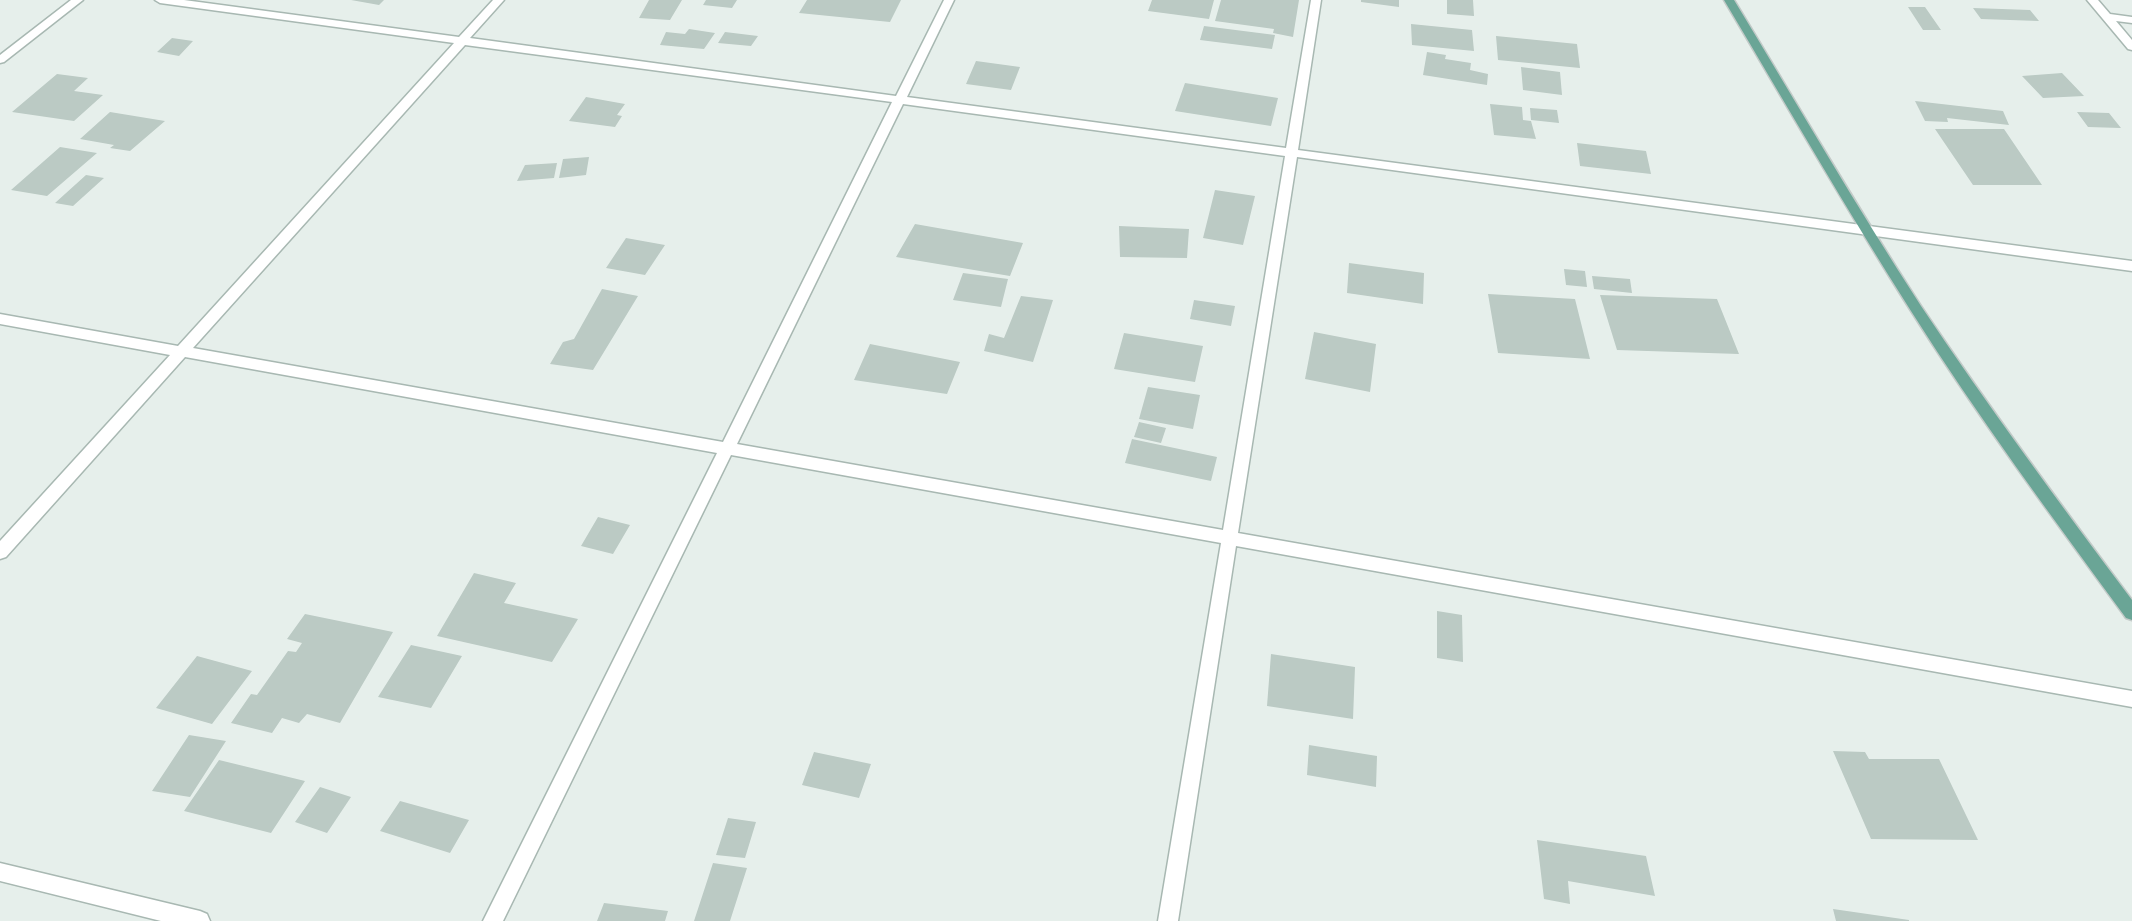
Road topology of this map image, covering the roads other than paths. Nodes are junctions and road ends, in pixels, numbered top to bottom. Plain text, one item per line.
1 (78, 0) edge
2 (160, 0) edge
3 (499, 0) edge
4 (949, 0) edge
5 (1316, 0) edge
6 (1729, 0) edge
7 (2092, 0) edge
8 (2107, 17) junction
9 (2132, 20) edge
10 (462, 41) junction
11 (2132, 47) edge
12 (0, 60) edge
13 (899, 100) junction
14 (1292, 153) junction
15 (1868, 231) junction
16 (2132, 266) edge
17 (0, 319) edge
18 (182, 351) junction
19 (727, 448) junction
20 (1230, 537) junction
21 (0, 552) edge
22 (2132, 613) edge
23 (2132, 699) edge
24 (0, 872) edge
25 (200, 921) edge
26 (493, 921) edge
27 (1168, 921) edge

1 - 12 street
2 - 10 street
3 - 10 street
4 - 13 street
5 - 14 street
6 - 15 main road
7 - 8 street
8 - 9 street
8 - 11 street
10 - 13 street
10 - 18 street
13 - 14 street
13 - 19 street
14 - 15 street
14 - 20 street
15 - 16 street
15 - 22 main road
17 - 18 street
18 - 19 street
18 - 21 street
19 - 20 street
19 - 26 street
20 - 23 street
20 - 27 street
24 - 25 street

